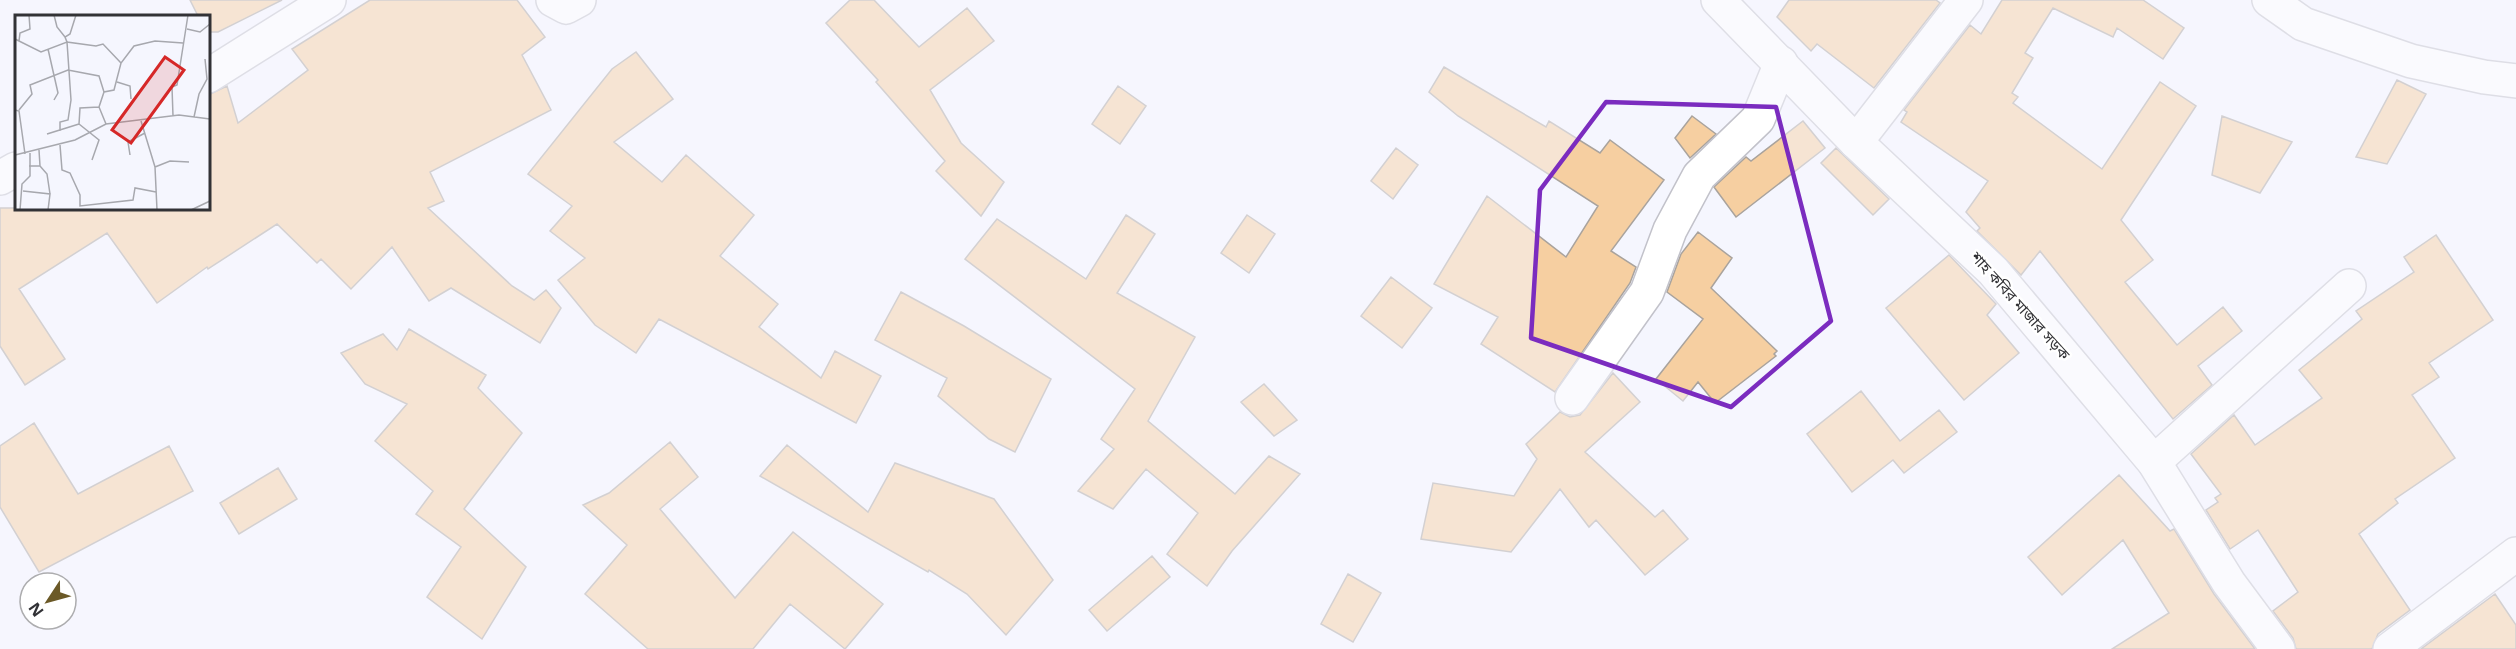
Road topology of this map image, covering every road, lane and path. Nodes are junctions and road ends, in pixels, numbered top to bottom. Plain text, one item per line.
1 (329, 0) edge
2 (553, 0) edge
3 (579, 0) edge
4 (1718, 0) edge
5 (1966, 0) edge
6 (2269, 0) edge
7 (1781, 63) junction
8 (210, 75) edge
9 (2516, 81) edge
10 (1856, 141) junction
11 (15, 170) edge
12 (0, 178) edge
13 (2349, 286) dead end
14 (1572, 398) dead end
15 (2154, 462) junction
16 (2516, 554) edge
17 (2278, 649) edge
18 (2390, 649) edge

1 - 8 street
2 - 3 street
4 - 7 street, শাহ কবির মাজার সড়ক
5 - 10 street
6 - 9 street
7 - 10 street, শাহ কবির মাজার সড়ক
7 - 14 street
10 - 15 street, শাহ কবির মাজার সড়ক
11 - 12 street
13 - 15 street
15 - 17 street, শাহ কবির মাজার সড়ক
16 - 18 street

